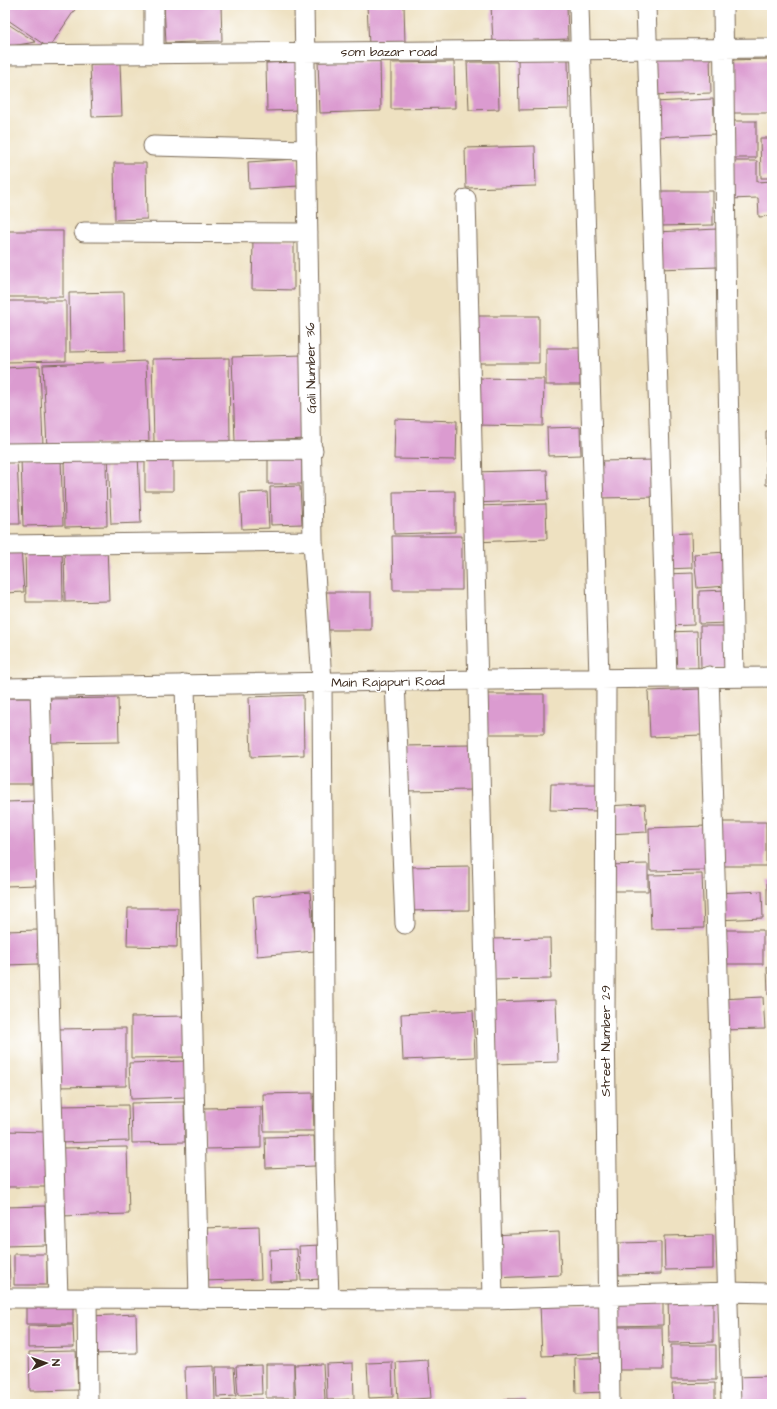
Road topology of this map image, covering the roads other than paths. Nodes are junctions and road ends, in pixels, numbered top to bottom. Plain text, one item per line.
1 (154, 5) edge
2 (304, 5) edge
3 (579, 5) edge
4 (646, 5) edge
5 (723, 5) edge
6 (772, 48) edge
7 (647, 49) junction
8 (724, 49) junction
9 (581, 50) junction
10 (305, 52) junction
11 (154, 54) junction
12 (5, 55) edge
13 (154, 146) dead end
14 (307, 150) junction
15 (466, 199) dead end
16 (84, 232) dead end
17 (308, 233) junction
18 (313, 450) junction
19 (5, 453) edge
20 (313, 541) junction
21 (5, 545) edge
22 (709, 676) junction
23 (734, 676) junction
24 (667, 677) junction
25 (772, 677) edge
26 (603, 678) junction
27 (395, 681) junction
28 (478, 681) junction
29 (322, 682) junction
30 (184, 684) junction
31 (5, 688) edge
32 (40, 688) junction
33 (405, 924) dead end
34 (728, 1292) junction
35 (772, 1293) edge
36 (608, 1295) junction
37 (5, 1298) edge
38 (58, 1298) junction
39 (87, 1298) junction
40 (199, 1299) junction
41 (329, 1299) junction
42 (493, 1300) junction
43 (88, 1404) edge
44 (610, 1404) edge
45 (730, 1404) edge

1 - 11 street
2 - 10 street, Gali Number 36
3 - 9 street, Street Number 29
4 - 7 street
5 - 8 street
6 - 8 street, som bazar road
7 - 8 street, som bazar road
7 - 9 street, som bazar road
7 - 24 street
8 - 23 street
9 - 10 street, som bazar road
9 - 26 street, Street Number 29
10 - 11 street, som bazar road
10 - 14 street, Gali Number 36
11 - 12 street, som bazar road
13 - 14 street
14 - 17 street, Gali Number 36
15 - 28 street
16 - 17 street
17 - 18 street, Gali Number 36
18 - 19 street
18 - 20 street, Gali Number 36
20 - 21 street
20 - 29 street, Gali Number 36
22 - 23 street, Main Rajapuri Road
22 - 24 street, Main Rajapuri Road
22 - 34 street
23 - 25 street, Main Rajapuri Road
24 - 26 street, Main Rajapuri Road
26 - 28 street, Main Rajapuri Road
26 - 36 street, Street Number 29
27 - 28 street, Main Rajapuri Road
27 - 29 street, Main Rajapuri Road
27 - 33 street
28 - 42 street
29 - 30 street, Main Rajapuri Road
29 - 41 street, Gali Number 36
30 - 32 street, Main Rajapuri Road
30 - 40 street
31 - 32 street, Main Rajapuri Road
32 - 38 street
34 - 35 street
34 - 36 street
34 - 45 street
36 - 42 street
36 - 44 street, Street Number 29
37 - 38 street
38 - 39 street
39 - 40 street
39 - 43 street
40 - 41 street
41 - 42 street

